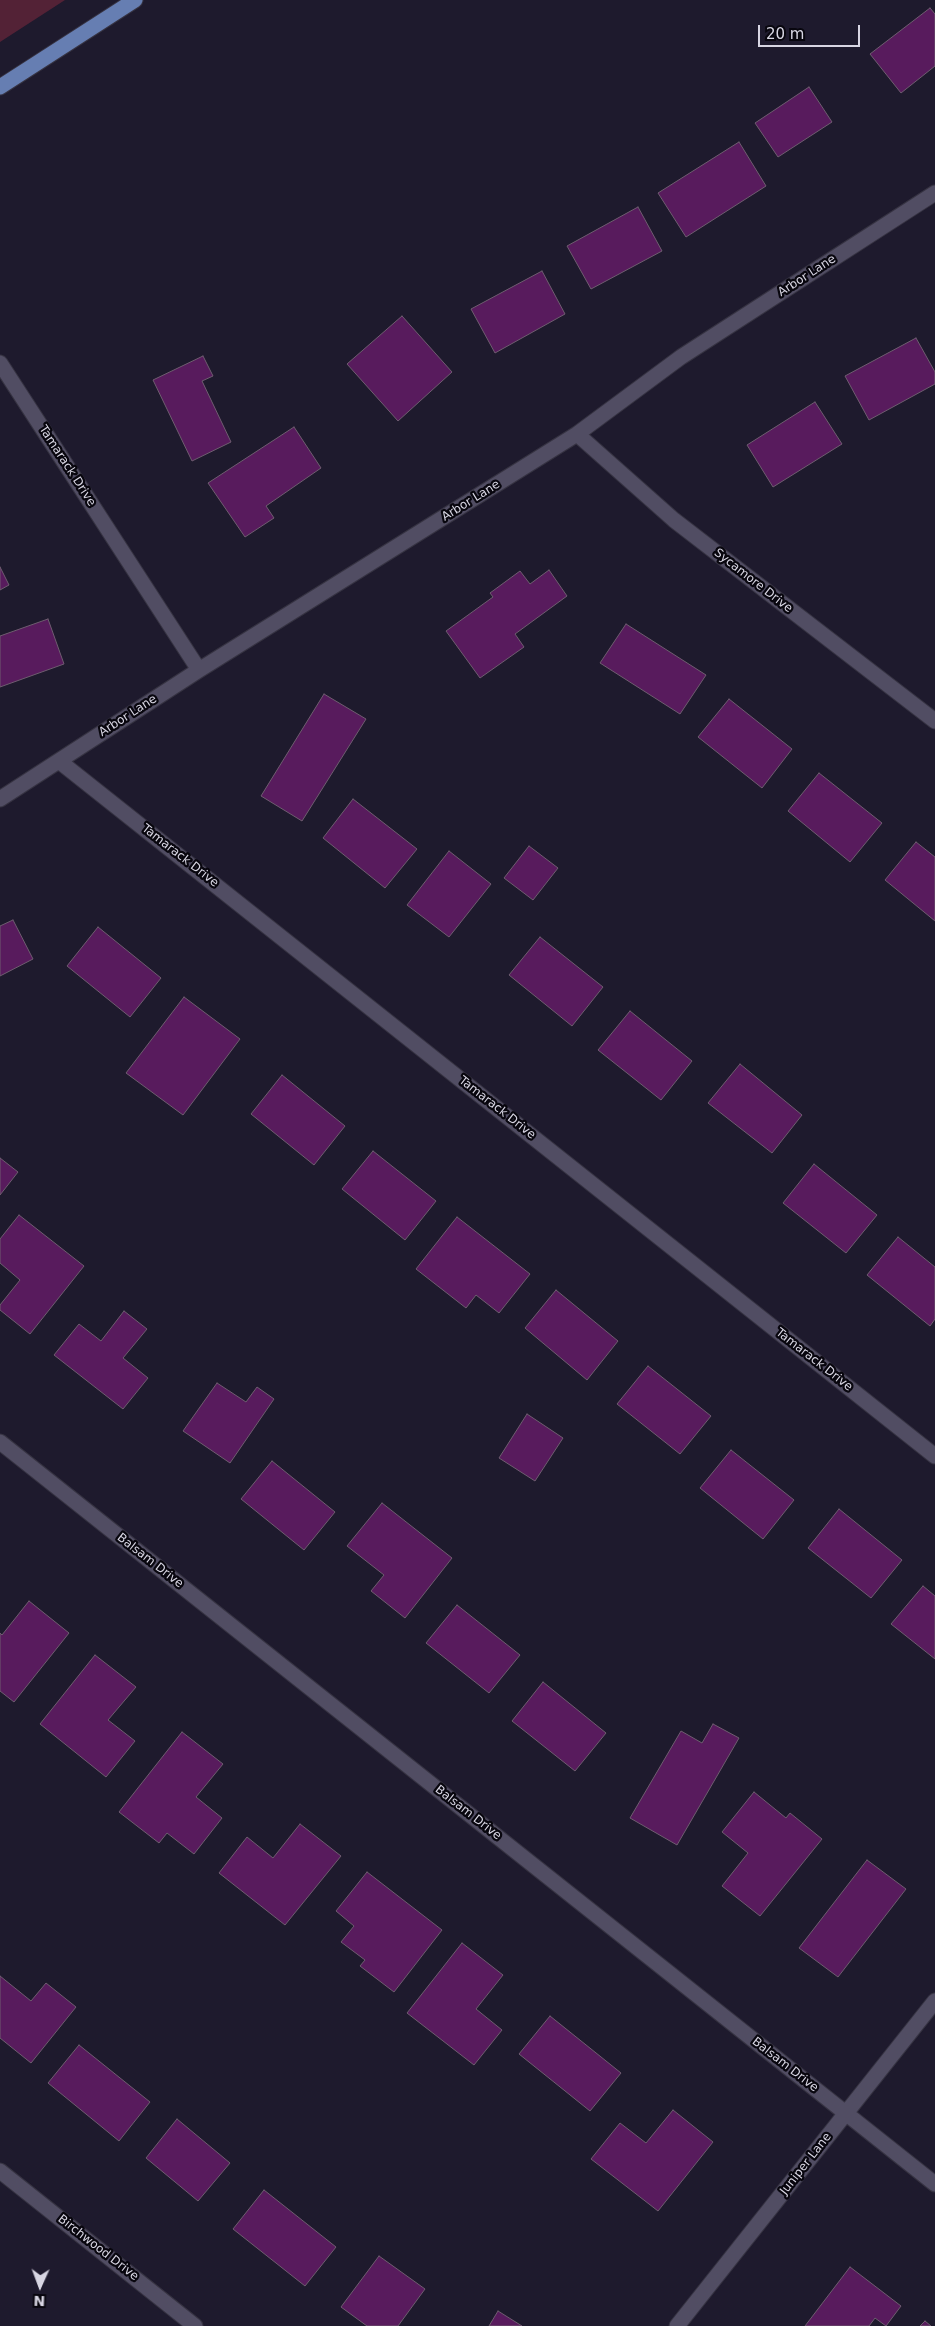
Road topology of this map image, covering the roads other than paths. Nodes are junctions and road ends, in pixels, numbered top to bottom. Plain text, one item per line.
1 (134, 0) edge
2 (0, 87) edge
3 (935, 193) edge
4 (0, 363) edge
5 (577, 434) junction
6 (199, 670) junction
7 (935, 722) edge
8 (60, 761) junction
9 (0, 799) edge
10 (0, 1442) edge
11 (935, 1456) edge
12 (935, 2001) edge
13 (846, 2114) junction
14 (0, 2171) edge
15 (935, 2184) edge
16 (195, 2326) edge
17 (677, 2326) edge

1 - 2 main road
3 - 5 street, Arbor Lane
4 - 6 street, Tamarack Drive
5 - 6 street, Arbor Lane
5 - 7 street, Sycamore Drive
6 - 8 street, Arbor Lane
8 - 9 street, Arbor Lane
8 - 11 street, Tamarack Drive
10 - 13 street, Balsam Drive
12 - 13 street, Juniper Lane
13 - 15 street, Balsam Drive
13 - 17 street, Juniper Lane
14 - 16 street, Birchwood Drive

